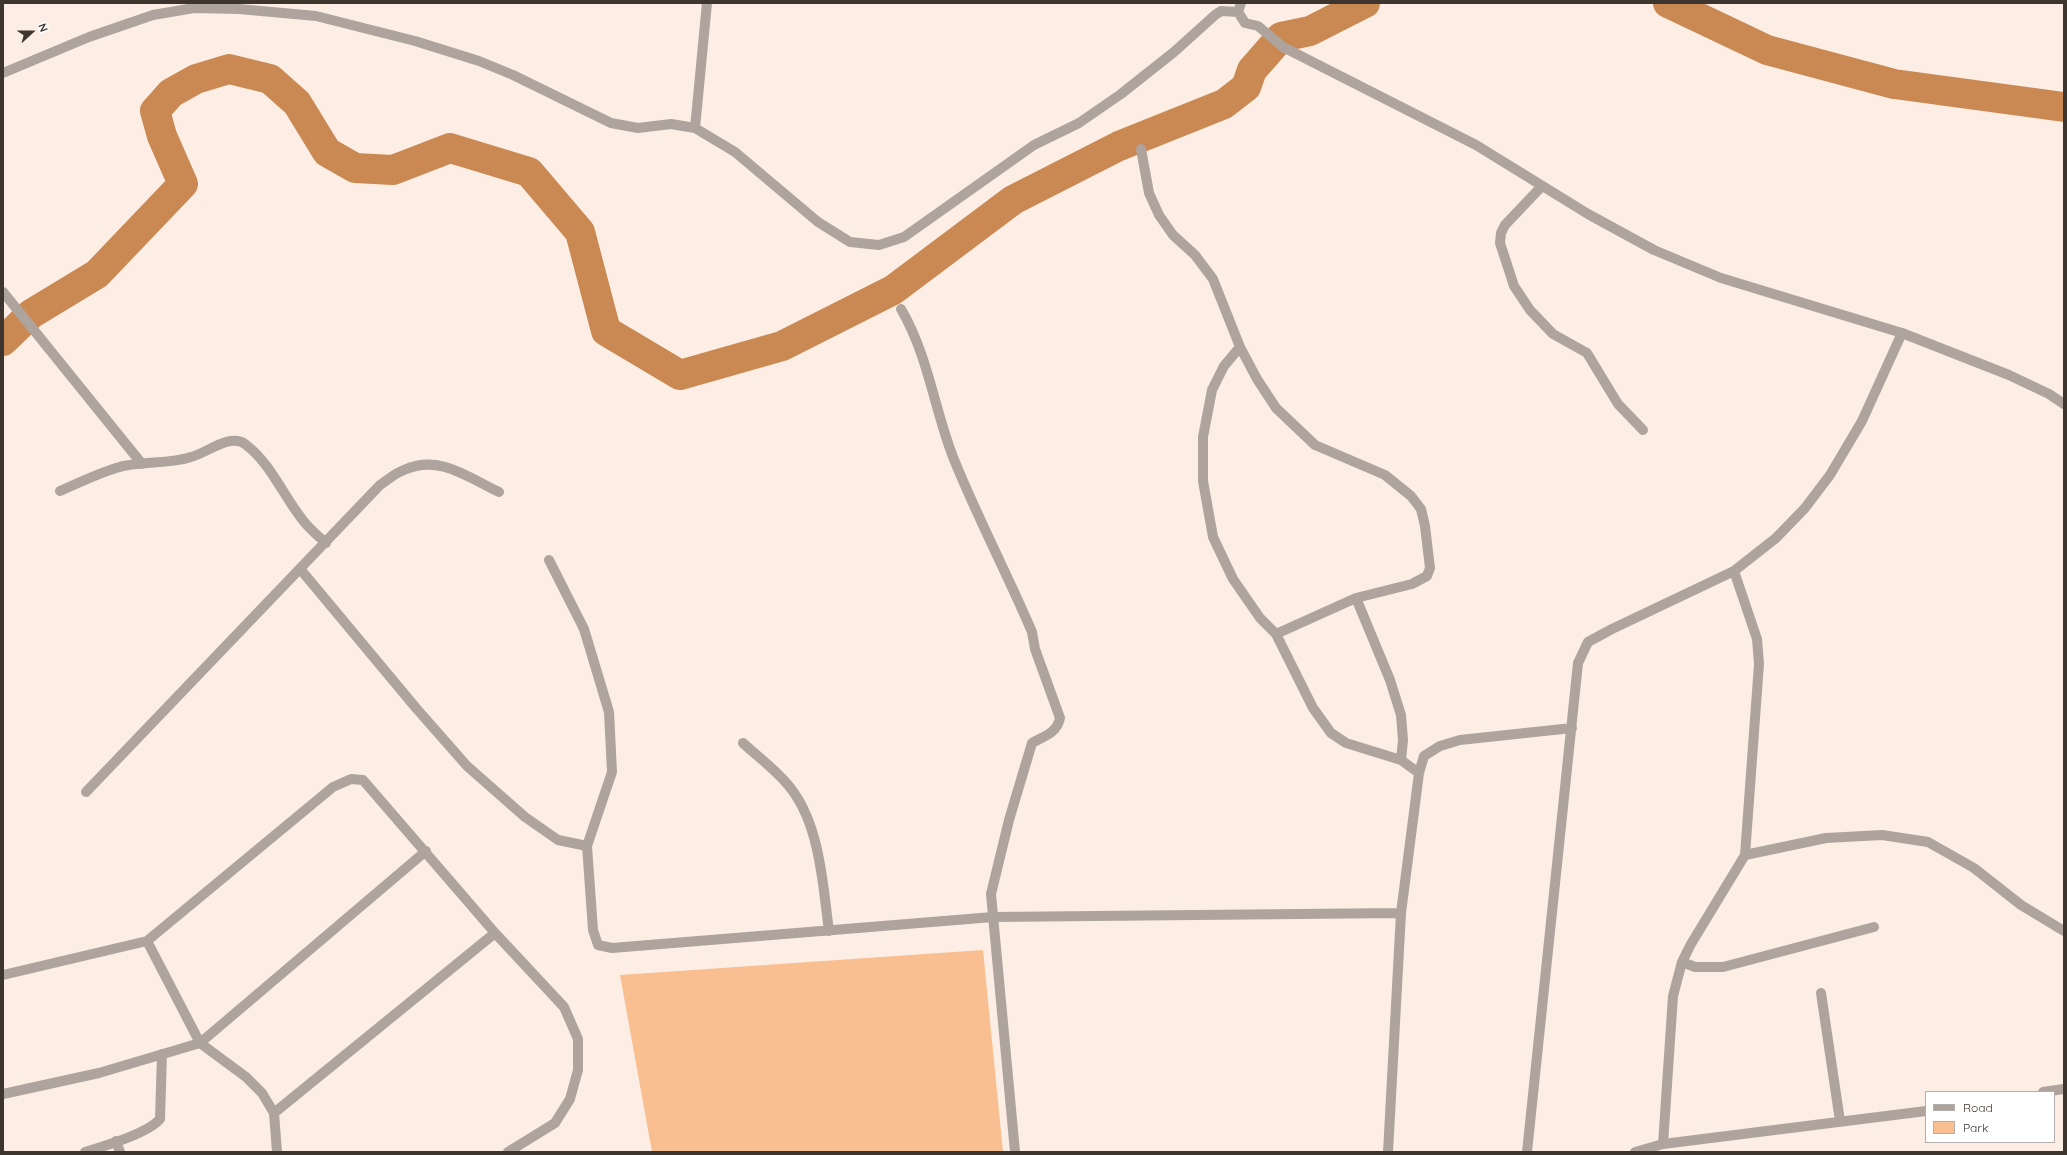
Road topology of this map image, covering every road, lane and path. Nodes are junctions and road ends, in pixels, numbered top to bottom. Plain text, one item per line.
1 (707, 3) edge
2 (1239, 8) edge
3 (3, 73) edge
4 (695, 128) junction
5 (1141, 149) dead end
6 (1542, 186) junction
7 (3, 292) edge
8 (901, 309) dead end
9 (1902, 333) junction
10 (1240, 347) junction
11 (2064, 404) edge
12 (1643, 430) dead end
13 (142, 464) junction
14 (60, 491) dead end
15 (499, 492) dead end
16 (326, 543) junction
17 (549, 560) dead end
18 (301, 570) junction
19 (1734, 571) junction
20 (1356, 598) junction
21 (1276, 634) junction
22 (1572, 728) junction
23 (743, 743) dead end
24 (1401, 760) junction
25 (1419, 773) junction
26 (86, 792) dead end
27 (587, 846) junction
28 (426, 851) junction
29 (1745, 855) junction
30 (1401, 913) junction
31 (993, 918) junction
32 (1874, 927) dead end
33 (829, 931) junction
34 (2064, 931) edge
35 (495, 933) junction
36 (147, 941) junction
37 (1682, 962) junction
38 (3, 974) edge
39 (1821, 993) dead end
40 (200, 1043) junction
41 (162, 1054) junction
42 (2064, 1089) edge
43 (2050, 1091) edge
44 (3, 1094) edge
45 (1925, 1111) edge
46 (274, 1113) junction
47 (1840, 1121) junction
48 (116, 1141) junction
49 (1663, 1144) junction
50 (85, 1152) edge
51 (120, 1152) edge
52 (277, 1152) edge
53 (508, 1152) edge
54 (1015, 1152) edge
55 (1388, 1152) edge
56 (1527, 1152) edge
57 (1635, 1152) edge

1 - 4 street
2 - 4 street
2 - 6 street
3 - 4 street
5 - 10 street
6 - 9 street
6 - 12 street
7 - 13 street
8 - 31 street
9 - 11 street
9 - 19 street
10 - 20 street
10 - 21 street
13 - 14 street
13 - 16 street
15 - 16 street
16 - 18 street
17 - 27 street
18 - 26 street
18 - 27 street
19 - 22 street
19 - 29 street
20 - 21 street
20 - 24 street
21 - 24 street
22 - 25 street
22 - 56 street
23 - 33 street
24 - 25 street
25 - 30 street
27 - 33 street
28 - 35 street
28 - 36 street
28 - 40 street
29 - 34 street
29 - 37 street
30 - 31 street
30 - 55 street
31 - 33 street
31 - 54 street
32 - 37 street
35 - 46 street
35 - 53 street
36 - 38 street
36 - 40 street
37 - 49 street
39 - 47 street
40 - 41 street
40 - 46 street
41 - 44 street
41 - 48 street
42 - 43 street
45 - 47 street
46 - 52 street
47 - 49 street
48 - 50 street
48 - 51 street
49 - 57 street

